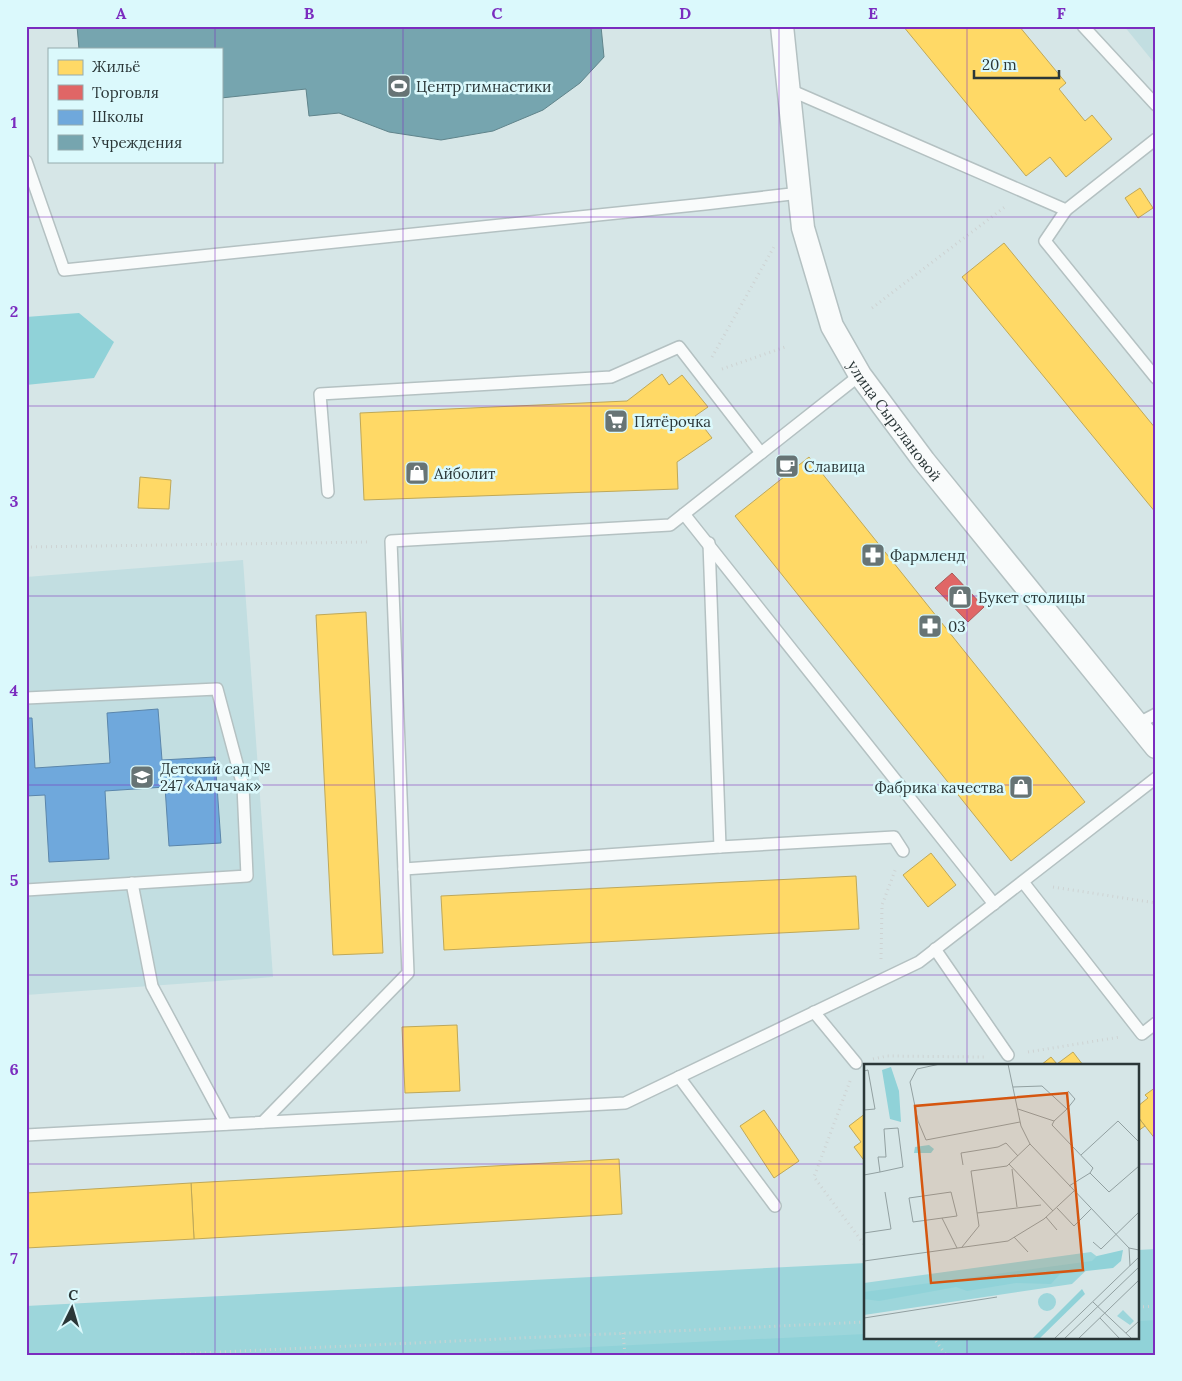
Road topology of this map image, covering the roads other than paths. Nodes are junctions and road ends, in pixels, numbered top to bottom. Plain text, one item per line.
1 (782, 26) edge
2 (1083, 26) edge
3 (790, 90) junction
4 (1156, 105) edge
5 (1156, 138) edge
6 (26, 161) edge
7 (800, 193) junction
8 (1066, 210) junction
9 (860, 375) junction
10 (1156, 378) edge
11 (761, 453) junction
12 (328, 492) dead end
13 (684, 514) junction
14 (709, 543) junction
15 (26, 698) edge
16 (1146, 719) edge
17 (1156, 747) edge
18 (1156, 778) edge
19 (720, 847) junction
20 (903, 851) road end
21 (404, 869) junction
22 (1023, 882) junction
23 (132, 883) junction
24 (26, 890) edge
25 (994, 904) junction
26 (936, 949) junction
27 (814, 1012) junction
28 (1156, 1023) edge
29 (1008, 1055) road end
30 (856, 1063) road end
31 (678, 1077) junction
32 (263, 1122) junction
33 (226, 1124) junction
34 (26, 1135) edge
35 (775, 1206) dead end

1 - 3 street, улица Сыртлановой
2 - 4 lane
3 - 7 street, улица Сыртлановой
3 - 8 lane
5 - 8 lane
6 - 7 lane
7 - 9 street, улица Сыртлановой
8 - 10 lane
9 - 11 lane
9 - 16 street, улица Сыртлановой
11 - 12 lane
11 - 13 lane
13 - 14 lane
13 - 21 lane
14 - 19 lane
14 - 25 lane
15 - 23 lane
16 - 17 street, улица Сыртлановой
18 - 22 lane
19 - 20 lane
19 - 21 lane
21 - 32 lane
22 - 25 lane
22 - 28 lane
23 - 24 lane
23 - 33 lane
25 - 26 lane
26 - 27 lane
26 - 29 lane
27 - 30 lane
27 - 31 lane
31 - 32 lane
31 - 35 lane
32 - 33 lane
33 - 34 lane

